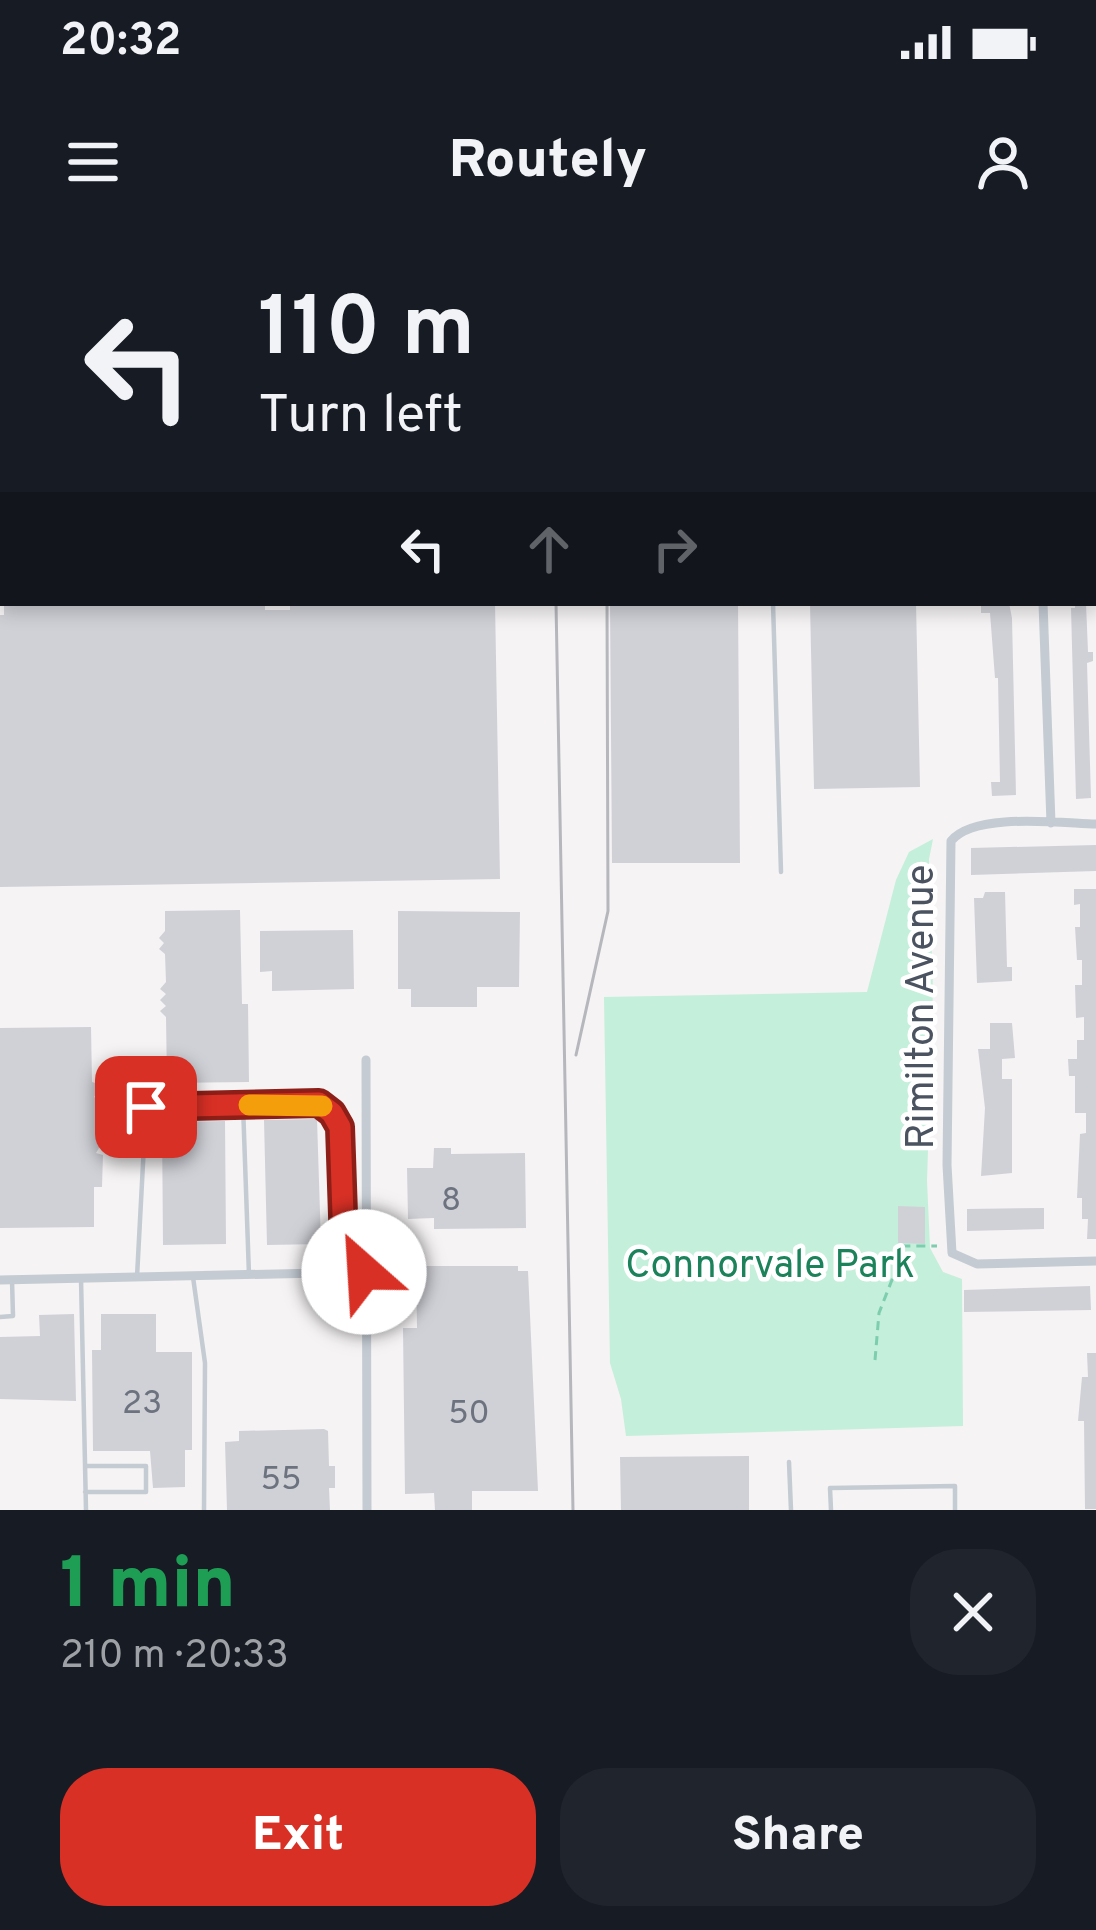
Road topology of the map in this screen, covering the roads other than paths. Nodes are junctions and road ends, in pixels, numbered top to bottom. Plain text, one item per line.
1 (773, 606) edge
2 (1043, 606) edge
3 (1051, 823) junction
4 (1096, 824) edge
5 (781, 872) dead end
6 (365, 1060) dead end
7 (243, 1105) junction
8 (1096, 1261) edge
9 (364, 1272) junction
10 (345, 1273) junction
11 (249, 1275) junction
12 (192, 1276) junction
13 (137, 1277) junction
14 (81, 1278) junction
15 (6, 1280) edge
16 (0, 1317) edge
17 (789, 1462) dead end
18 (85, 1466) junction
19 (85, 1492) junction
20 (86, 1510) edge
21 (204, 1510) edge
22 (367, 1510) edge
23 (791, 1510) edge
24 (831, 1510) edge
25 (955, 1510) edge

1 - 5 lane
2 - 3 street
3 - 4 street, Rimilton Avenue
3 - 8 street, Rimilton Avenue
6 - 9 street
7 - 10 lane
7 - 11 lane
7 - 13 lane
9 - 10 street
9 - 22 street
10 - 11 street
11 - 12 street
12 - 13 street
12 - 21 lane
13 - 14 street
14 - 15 street
14 - 18 lane
15 - 16 lane
17 - 23 lane
18 - 19 lane
18 - 19 lane
19 - 20 lane
24 - 25 lane

